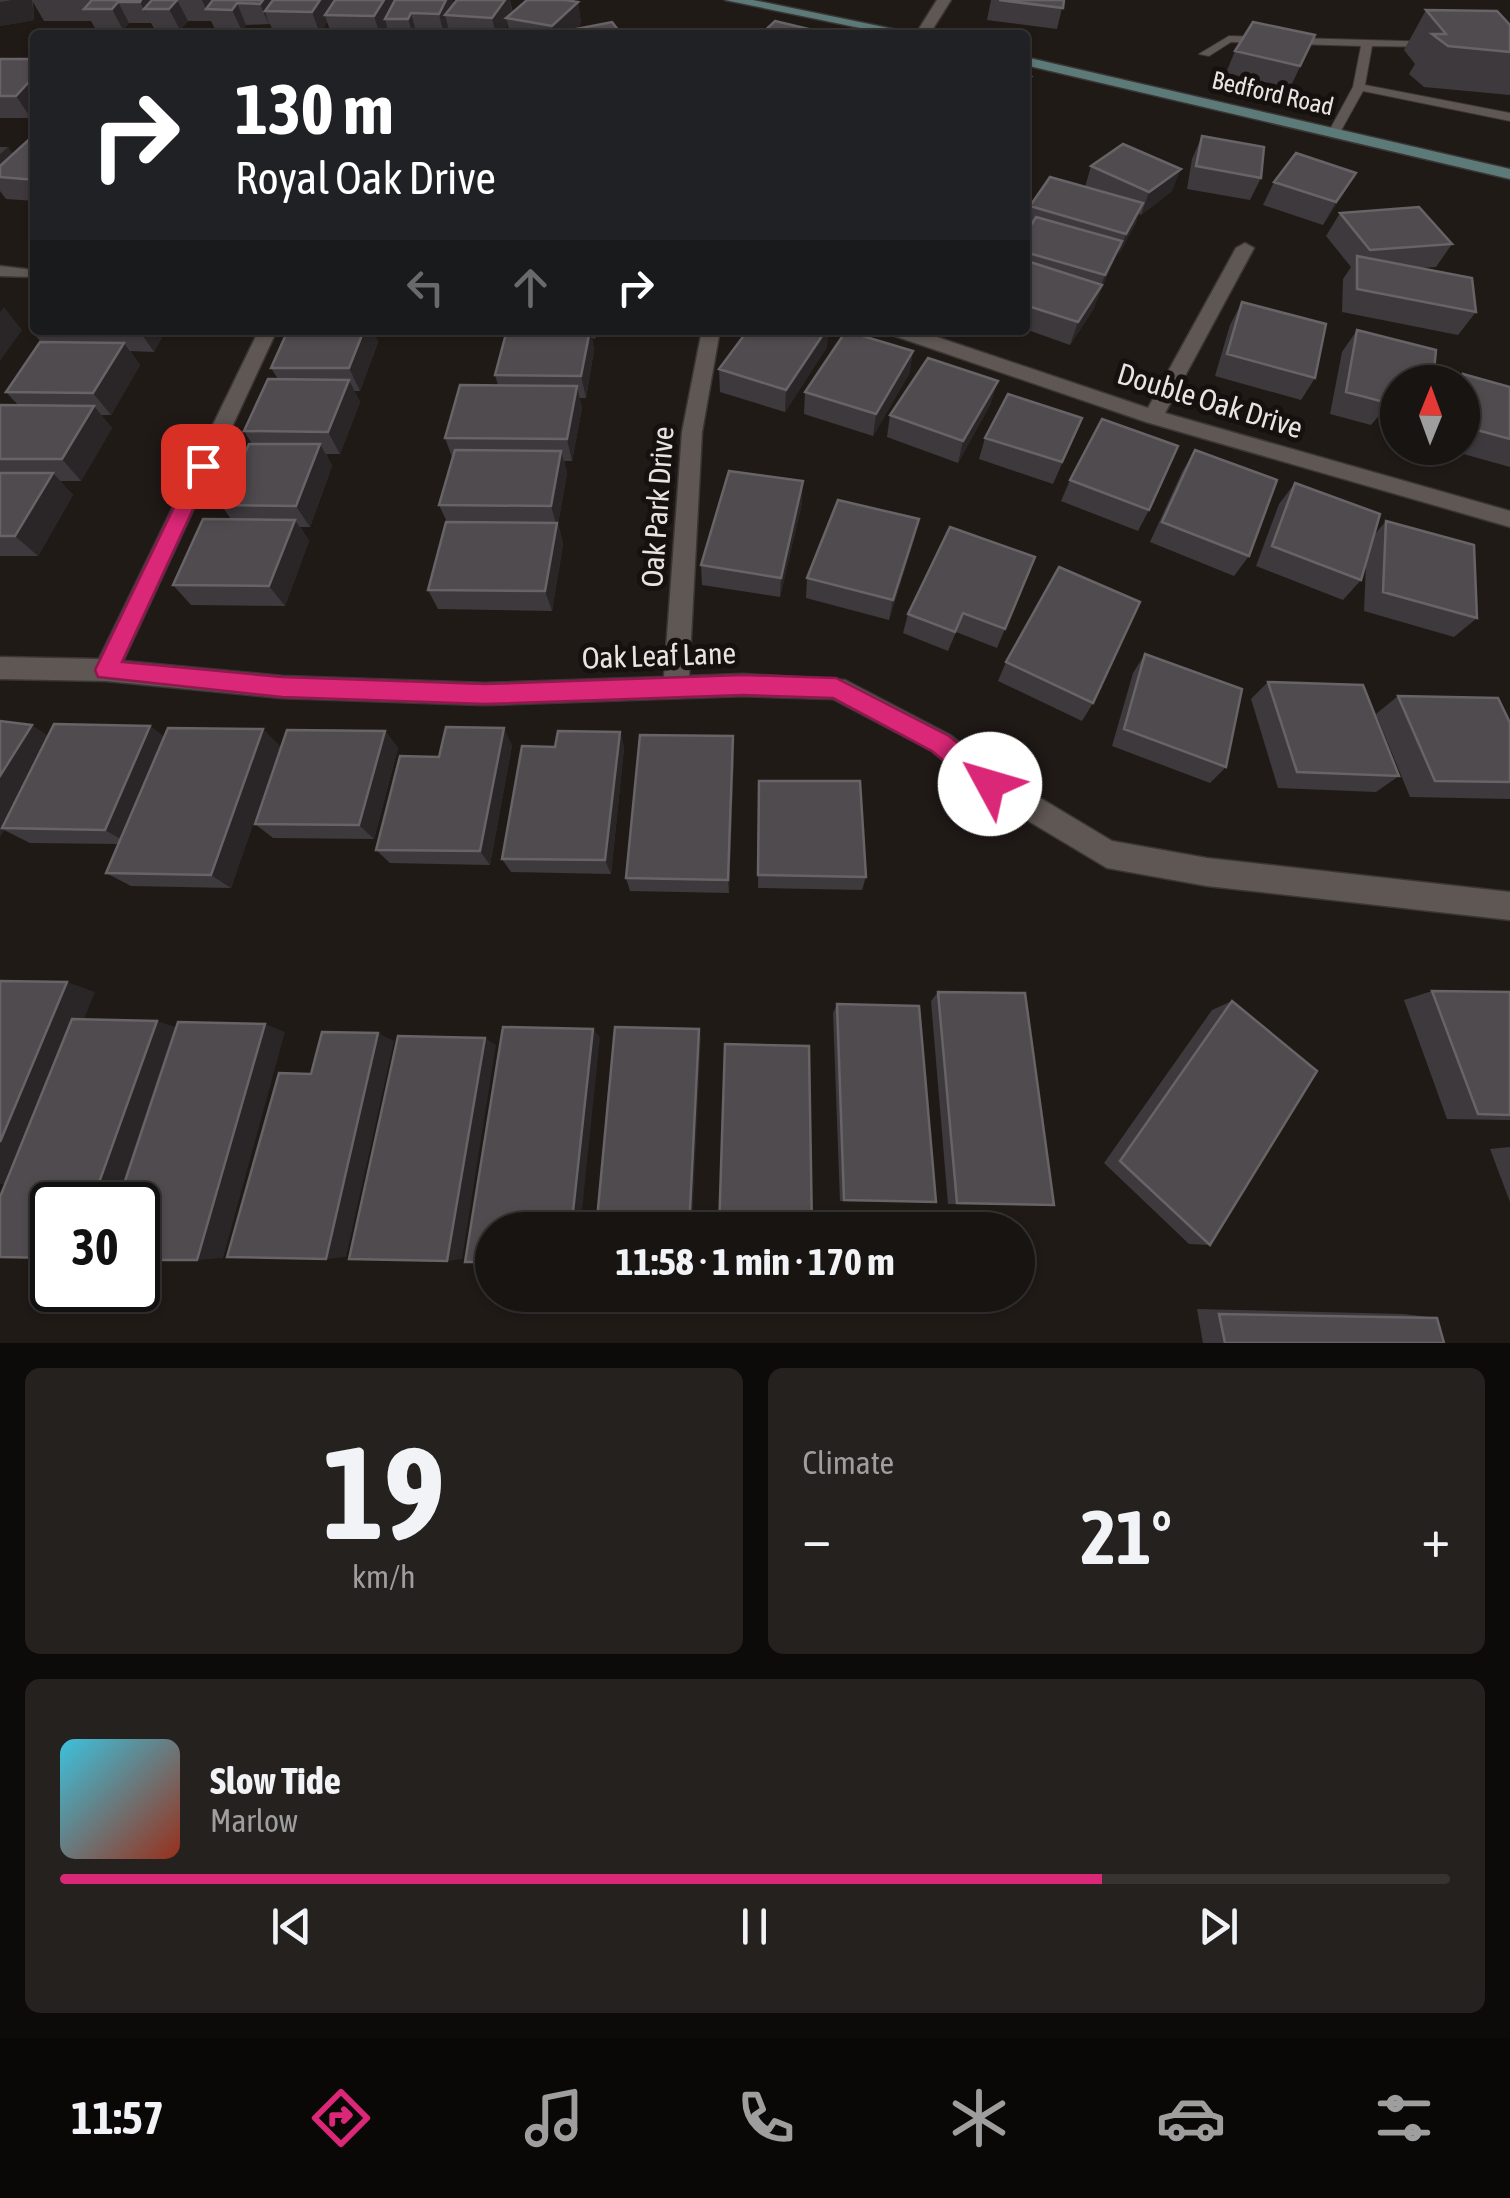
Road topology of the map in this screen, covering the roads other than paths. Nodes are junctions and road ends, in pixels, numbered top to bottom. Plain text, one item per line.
1 (732, 0) edge
2 (944, 0) edge
3 (891, 30) edge
4 (922, 30) edge
5 (1367, 43) junction
6 (1452, 44) edge
7 (1205, 54) dead end
8 (1030, 62) edge
9 (1358, 86) junction
10 (1510, 117) edge
11 (1334, 133) junction
12 (1510, 174) edge
13 (1244, 248) dead end
14 (0, 271) edge
15 (28, 274) dead end
16 (266, 335) edge
17 (709, 335) edge
18 (911, 335) edge
19 (1153, 417) junction
20 (1510, 519) edge
21 (0, 668) edge
22 (106, 670) junction
23 (676, 690) junction
24 (1510, 906) edge

1 - 3 main road
2 - 4 street
5 - 6 lane
5 - 7 lane
5 - 9 lane
8 - 11 main road, Bedford Road
9 - 10 lane
9 - 11 lane
11 - 12 main road, Bedford Road
13 - 19 street
14 - 15 street
16 - 22 street
17 - 23 street, Oak Park Drive
18 - 19 street, Double Oak Drive
19 - 20 street, Double Oak Drive
21 - 22 street, Oak Leaf Lane
22 - 23 street, Oak Leaf Lane
23 - 24 street, Oak Leaf Lane

